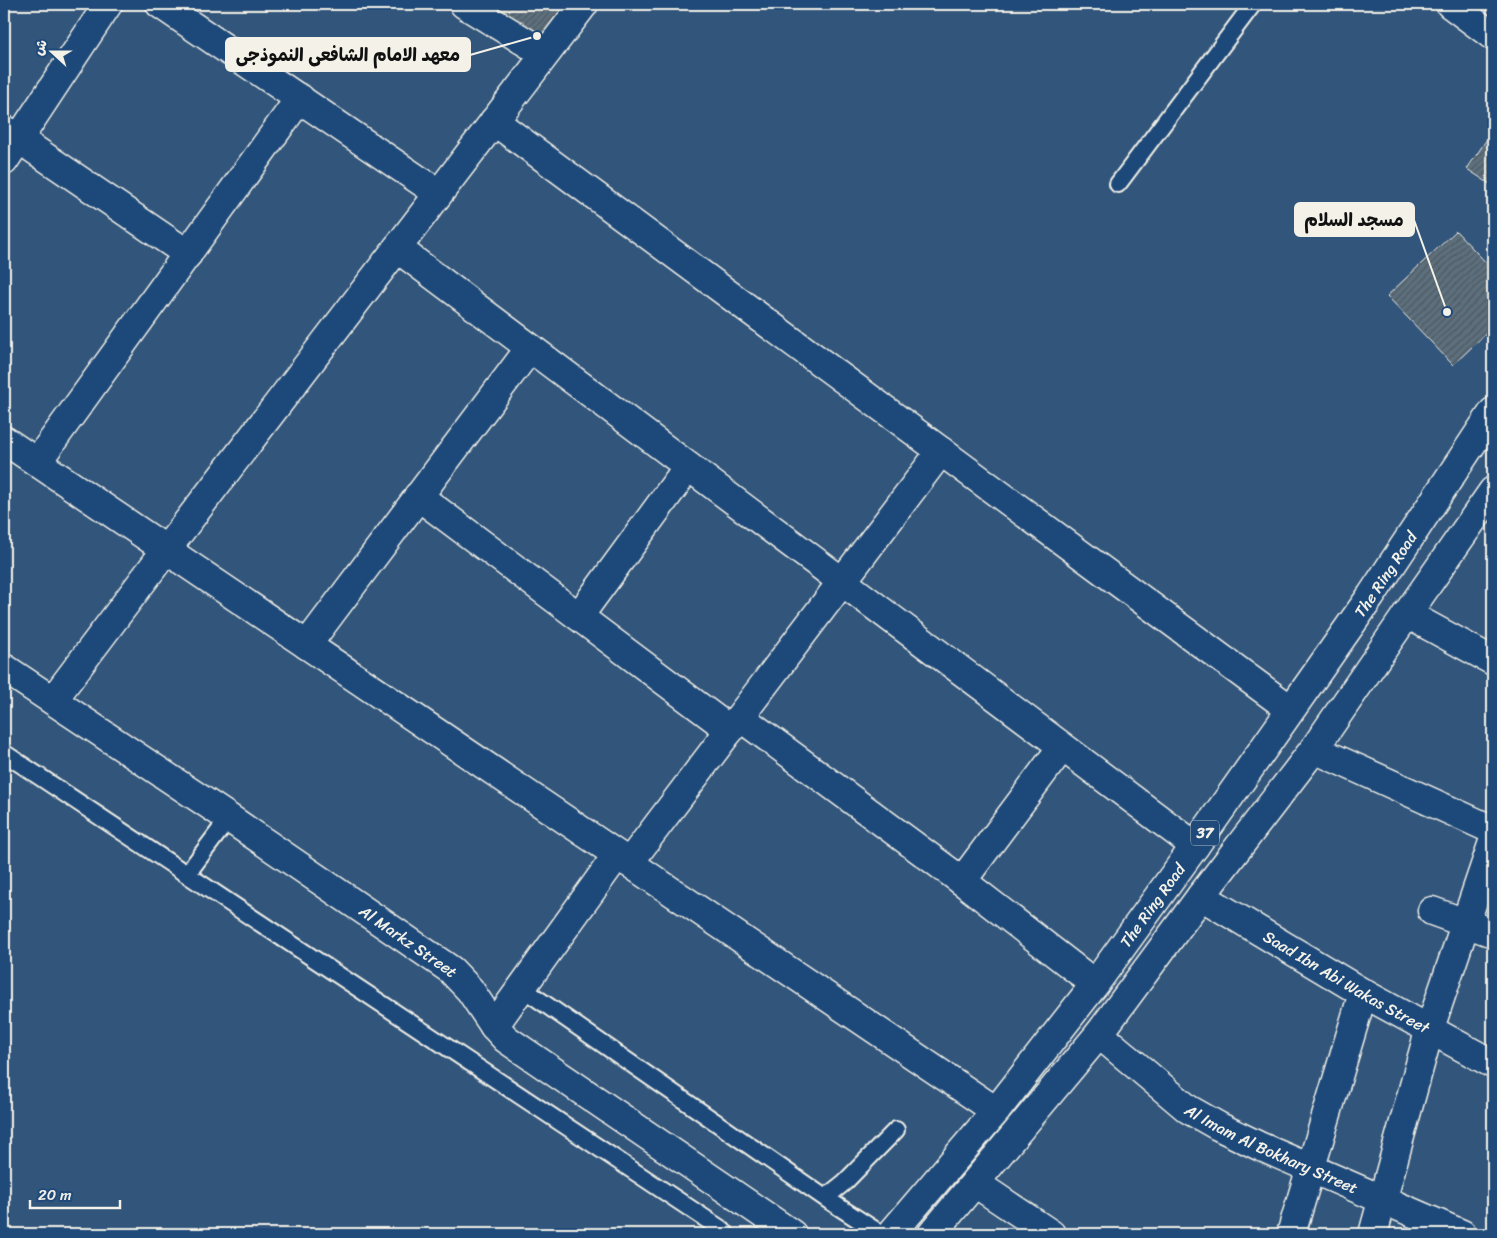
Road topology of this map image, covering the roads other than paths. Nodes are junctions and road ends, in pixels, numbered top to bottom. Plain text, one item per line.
1 (108, 4) edge
2 (160, 4) edge
3 (464, 4) edge
4 (584, 4) edge
5 (1253, 4) edge
6 (1450, 4) edge
7 (1493, 36) edge
8 (545, 54) junction
9 (300, 98) junction
10 (494, 122) junction
11 (9, 143) edge
12 (1118, 184) dead end
13 (438, 193) junction
14 (396, 248) junction
15 (188, 254) junction
16 (530, 348) junction
17 (1493, 412) edge
18 (4, 440) edge
19 (942, 452) junction
20 (37, 462) junction
21 (688, 467) junction
22 (1493, 491) edge
23 (418, 496) junction
24 (166, 550) junction
25 (842, 582) junction
26 (1406, 614) junction
27 (579, 616) junction
28 (307, 645) junction
29 (1493, 661) edge
30 (4, 668) edge
31 (53, 700) junction
32 (1290, 709) junction
33 (735, 724) junction
34 (1062, 747) junction
35 (1314, 749) junction
36 (4, 753) edge
37 (229, 818) junction
38 (1493, 830) edge
39 (1493, 842) edge
40 (1195, 846) junction
41 (623, 859) junction
42 (186, 874) junction
43 (962, 881) junction
44 (1201, 896) junction
45 (1432, 911) dead end
46 (1465, 923) junction
47 (1493, 933) edge
48 (1095, 984) junction
49 (522, 988) junction
50 (1363, 993) junction
51 (494, 1026) junction
52 (1430, 1028) junction
53 (1098, 1034) junction
54 (1493, 1064) edge
55 (996, 1111) junction
56 (896, 1130) dead end
57 (1312, 1169) junction
58 (975, 1183) junction
59 (825, 1198) junction
60 (1384, 1200) junction
61 (726, 1234) edge
62 (792, 1234) edge
63 (881, 1234) edge
64 (891, 1234) edge
65 (932, 1234) edge
66 (1051, 1234) edge
67 (1291, 1234) edge
68 (1373, 1234) edge
69 (1462, 1234) edge

1 - 11 street
2 - 9 street
3 - 8 street
4 - 8 street
5 - 12 lane
6 - 7 street
8 - 10 street
9 - 13 street
9 - 15 street
10 - 13 street
10 - 19 street
11 - 15 street
13 - 14 street
14 - 16 street
14 - 24 street
15 - 20 street
16 - 21 street
16 - 23 street
17 - 32 street, The Ring Road / 37
18 - 20 street
19 - 25 street
19 - 32 street
20 - 24 street
21 - 25 street
21 - 27 street
22 - 26 street, The Ring Road / 37
23 - 27 street
23 - 28 street
24 - 28 street
24 - 31 street
25 - 33 street
25 - 34 street
26 - 29 street
26 - 35 street, The Ring Road / 37
27 - 33 street
28 - 41 street
30 - 31 street, Al Markz Street
31 - 37 street, Al Markz Street
32 - 40 street, The Ring Road / 37
33 - 41 street
33 - 43 street
34 - 40 street
34 - 43 street
35 - 38 street
35 - 44 street, The Ring Road / 37
36 - 42 lane
37 - 42 lane
37 - 51 street, Al Markz Street
39 - 46 street
40 - 48 street, The Ring Road / 37
41 - 49 street
41 - 55 street
42 - 61 lane
43 - 48 street
44 - 50 street, Saad Ibn Abi Wakas Street
44 - 53 street, The Ring Road / 37
45 - 46 street
46 - 47 street
46 - 52 street
48 - 55 street, The Ring Road / 37
49 - 51 street
49 - 59 lane
50 - 52 street, Saad Ibn Abi Wakas Street
50 - 57 street
51 - 62 street, Al Markz Street
52 - 54 street, Saad Ibn Abi Wakas Street
52 - 60 street
53 - 57 street, Al Imam Al Bokhary Street
53 - 58 street, The Ring Road / 37
55 - 64 street, The Ring Road / 37
56 - 59 lane
57 - 60 street, Al Imam Al Bokhary Street
57 - 67 street
58 - 65 street, The Ring Road / 37
58 - 66 street
59 - 63 lane
60 - 68 street
60 - 69 street, Al Imam Al Bokhary Street

